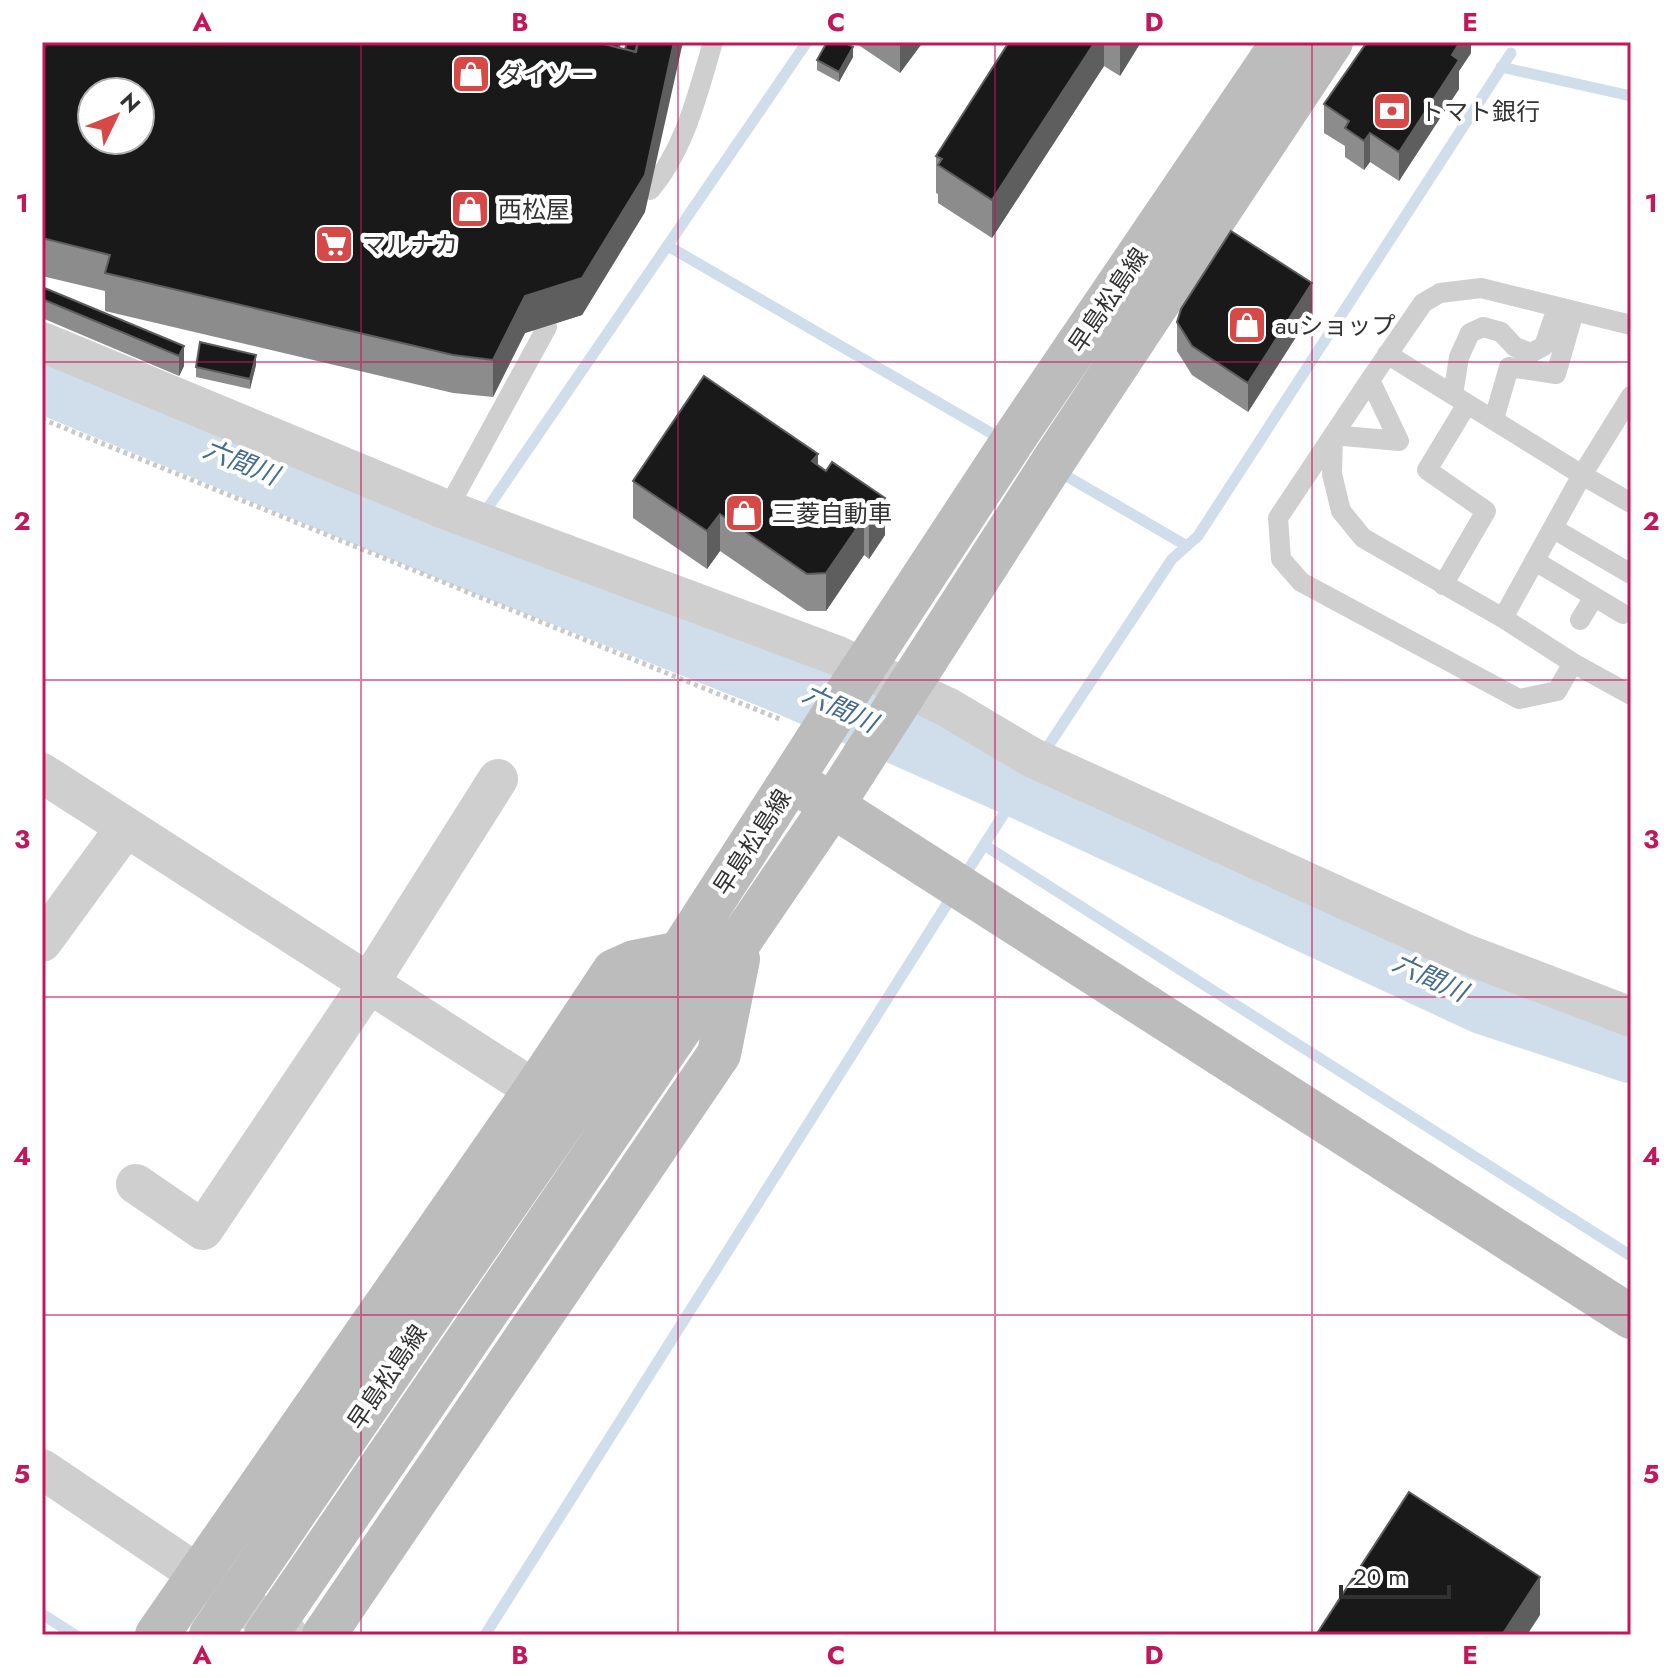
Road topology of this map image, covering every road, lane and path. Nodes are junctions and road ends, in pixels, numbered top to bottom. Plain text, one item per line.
1 (713, 42) edge
2 (1283, 42) edge
3 (1331, 42) edge
4 (650, 190) edge
5 (1566, 310) junction
6 (1631, 325) edge
7 (547, 327) dead end
8 (42, 342) edge
9 (1387, 354) junction
10 (1370, 380) junction
11 (1631, 396) edge
12 (1460, 399) junction
13 (42, 419) edge
14 (1494, 419) junction
15 (1333, 435) junction
16 (1582, 475) junction
17 (1631, 503) edge
18 (447, 510) junction
19 (1554, 529) junction
20 (1535, 561) junction
21 (1631, 574) edge
22 (1443, 585) junction
23 (1594, 597) junction
24 (1623, 614) dead end
25 (1503, 618) junction
26 (1580, 620) dead end
27 (1573, 663) junction
28 (858, 676) junction
29 (1631, 695) edge
30 (902, 696) junction
31 (804, 726) junction
32 (42, 773) edge
33 (498, 779) dead end
34 (793, 780) junction
35 (832, 806) junction
36 (126, 827) junction
37 (741, 941) junction
38 (42, 942) edge
39 (680, 953) junction
40 (369, 983) junction
41 (1631, 1017) edge
42 (535, 1090) junction
43 (136, 1184) dead end
44 (1631, 1317) edge
45 (42, 1469) edge
46 (199, 1574) junction
47 (157, 1635) edge
48 (211, 1635) edge
49 (266, 1635) edge
50 (288, 1635) edge
51 (324, 1635) edge

1 - 4 lane
2 - 28 main road, 早島松島線
3 - 30 main road, 早島松島線
5 - 6 lane
5 - 9 lane
5 - 12 lane
5 - 14 lane
7 - 18 lane
8 - 18 street
9 - 10 lane
9 - 12 lane
10 - 15 lane
10 - 15 lane
11 - 16 lane
12 - 14 lane
12 - 22 lane
13 - 31 path
14 - 16 lane
15 - 22 lane
15 - 27 lane
16 - 17 lane
16 - 19 lane
18 - 28 street
19 - 20 lane
19 - 21 lane
20 - 23 lane
20 - 25 lane
22 - 25 lane
23 - 24 lane
23 - 26 lane
25 - 27 lane
27 - 29 lane
28 - 30 street
28 - 31 main road, 早島松島線
30 - 35 main road, 早島松島線
30 - 41 street
31 - 34 main road, 早島松島線
32 - 36 street
33 - 40 street
34 - 35 main road
34 - 39 main road, 早島松島線
35 - 37 main road, 早島松島線
35 - 44 main road
36 - 38 street
36 - 40 street
37 - 49 main road, 早島松島線, bridge
37 - 51 main road
39 - 42 main road
39 - 48 main road, 早島松島線, bridge
40 - 42 street
40 - 43 street
42 - 46 main road
45 - 46 street
46 - 47 main road
46 - 50 street

